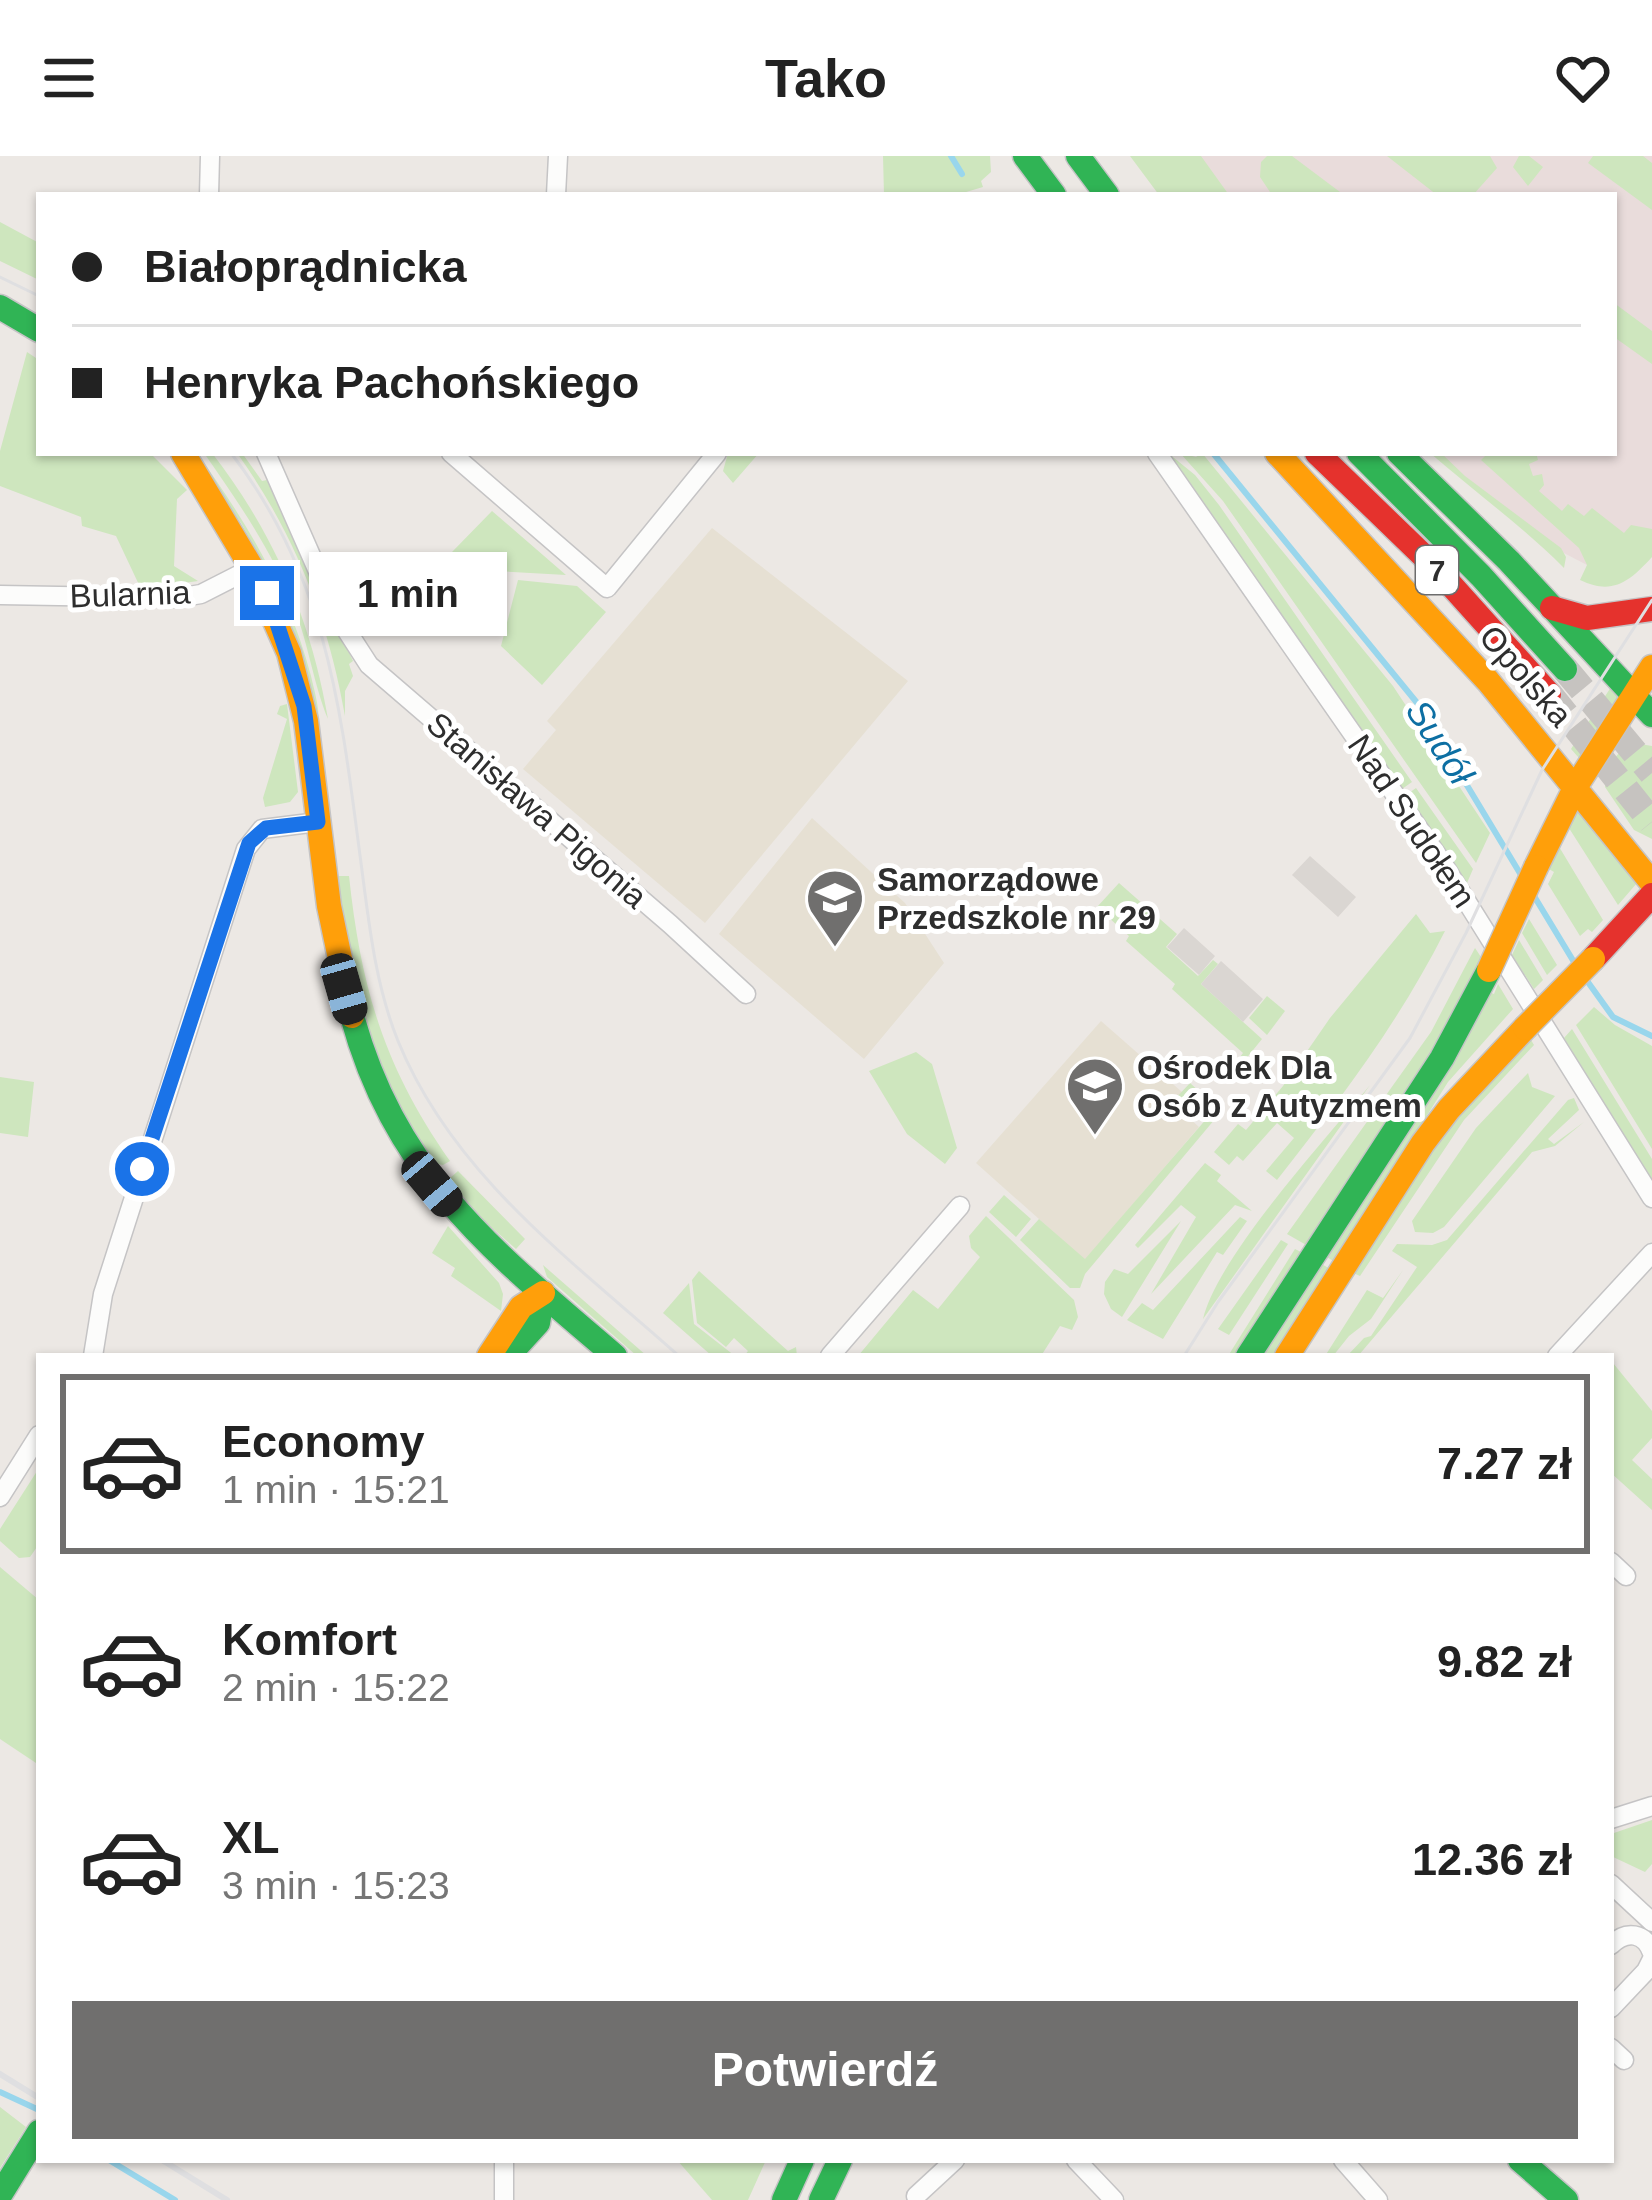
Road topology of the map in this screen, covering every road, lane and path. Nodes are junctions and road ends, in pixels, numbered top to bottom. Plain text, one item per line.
1 (210, 156) edge
2 (558, 156) edge
3 (1024, 156) edge
4 (1078, 156) edge
5 (208, 192) edge
6 (556, 192) edge
7 (1046, 192) edge
8 (1105, 192) edge
9 (0, 307) edge
10 (0, 322) edge
11 (36, 328) edge
12 (36, 342) edge
13 (173, 456) edge
14 (185, 456) edge
15 (267, 456) edge
16 (454, 456) edge
17 (715, 456) edge
18 (1159, 456) edge
19 (1280, 456) edge
20 (1320, 456) edge
21 (1362, 456) edge
22 (1402, 456) edge
23 (199, 480) junction
24 (254, 567) junction
25 (0, 595) edge
26 (1552, 608) junction
27 (1652, 609) edge
28 (1652, 667) edge
29 (1564, 669) tunnel mouth
30 (1549, 694) tunnel mouth
31 (1633, 696) junction
32 (1652, 715) edge
33 (1576, 786) junction
34 (318, 822) junction
35 (1652, 883) edge
36 (1652, 895) edge
37 (746, 994) dead end
38 (1652, 1198) edge
39 (960, 1205) dead end
40 (1652, 1253) edge
41 (542, 1293) junction
42 (93, 1353) edge
43 (491, 1353) edge
44 (511, 1353) edge
45 (612, 1353) edge
46 (833, 1353) edge
47 (1250, 1353) edge
48 (1288, 1353) edge
49 (1561, 1353) edge
50 (36, 1440) edge
51 (0, 1498) edge
52 (1652, 1806) edge
53 (1614, 1818) edge
54 (1614, 1887) edge
55 (1652, 1922) edge
56 (1614, 1943) edge
57 (1652, 1956) edge
58 (1614, 2004) edge
59 (36, 2137) edge
60 (505, 2163) edge
61 (801, 2163) edge
62 (839, 2163) edge
63 (952, 2163) edge
64 (1079, 2163) edge
65 (1346, 2163) edge
66 (1523, 2163) edge
67 (0, 2195) edge
68 (916, 2196) dead end
69 (504, 2200) edge
70 (784, 2200) edge
71 (821, 2200) edge
72 (1114, 2200) edge
73 (1378, 2200) edge
74 (1566, 2200) edge

1 - 5 street
2 - 6 street
3 - 7 main road
4 - 8 main road
9 - 11 main road
10 - 12 main road
13 - 23 main road
14 - 23 main road
15 - 37 street, Stanisława Pigonia
16 - 17 street
18 - 38 street, Nad Sudołem
19 - 33 main road, Opolska
20 - 30 main road, Opolska / 7
21 - 29 main road, Opolska / 7
22 - 26 main road, Opolska
23 - 24 main road
24 - 25 street, Bularnia
24 - 34 main road
26 - 27 main road
26 - 31 main road, Opolska
28 - 31 main road
31 - 32 main road, Opolska
31 - 33 main road
33 - 35 main road, Opolska
33 - 47 main road, bridge
34 - 41 main road
34 - 42 street
36 - 48 main road, bridge
39 - 46 street
40 - 49 street
41 - 43 main road
41 - 44 main road
41 - 45 main road
50 - 51 street
52 - 53 street
54 - 55 street
56 - 57 street
57 - 58 street
59 - 67 main road
60 - 69 street
61 - 70 main road
62 - 71 main road
63 - 68 street
64 - 72 street
65 - 73 street
66 - 74 main road

